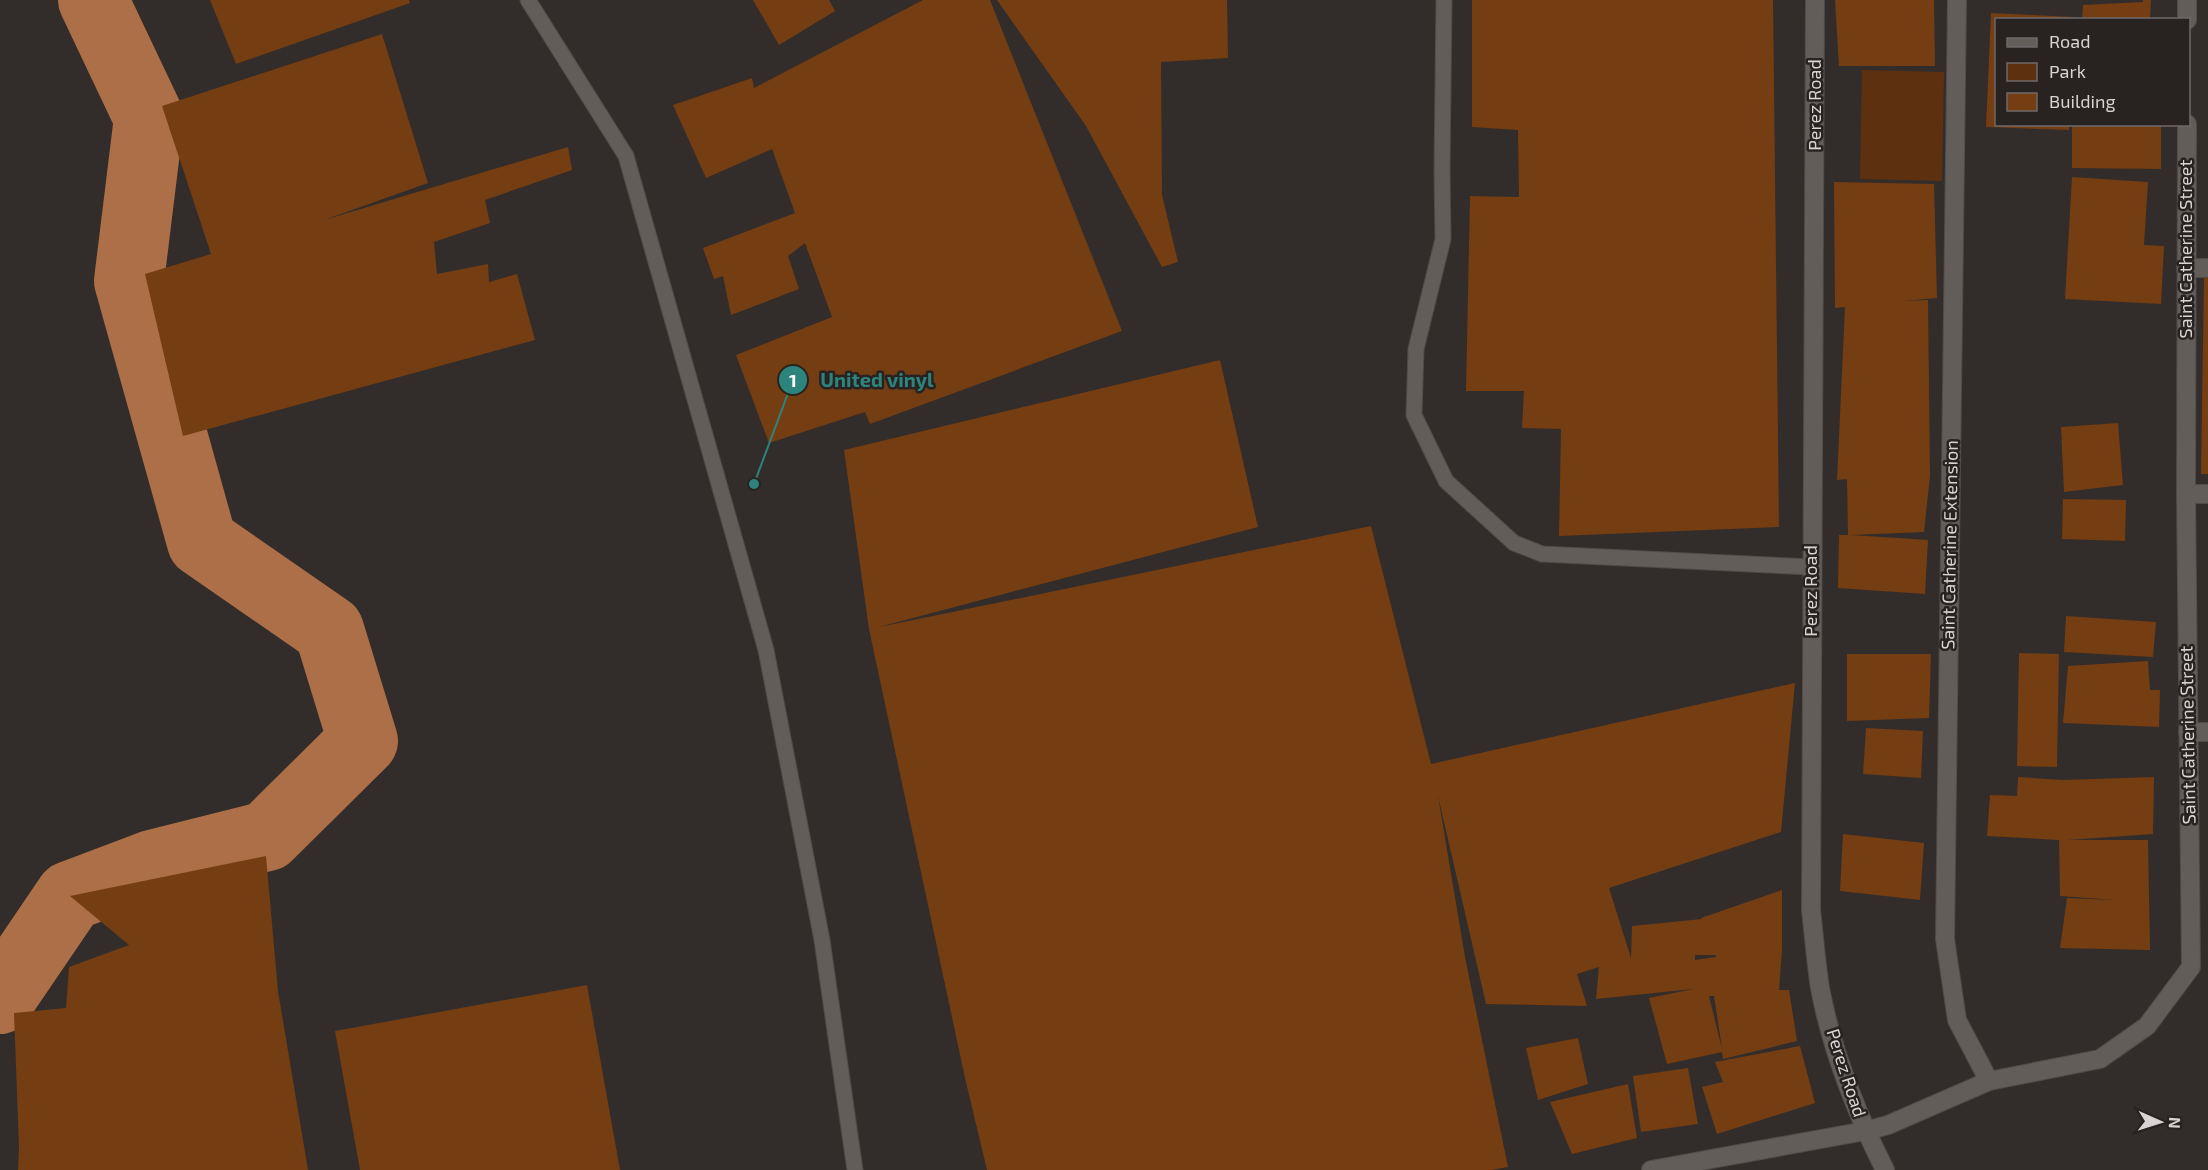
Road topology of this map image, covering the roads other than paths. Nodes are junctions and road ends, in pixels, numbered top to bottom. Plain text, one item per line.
1 (528, 0) edge
2 (1444, 0) edge
3 (1815, 0) edge
4 (1957, 0) edge
5 (2187, 0) edge
6 (2187, 18) edge
7 (2187, 126) edge
8 (2186, 268) junction
9 (2208, 268) edge
10 (2186, 494) junction
11 (2208, 494) edge
12 (1811, 567) junction
13 (2188, 732) junction
14 (2208, 732) edge
15 (2199, 967) edge
16 (1989, 1081) junction
17 (1865, 1131) junction
18 (855, 1170) edge
19 (1651, 1170) edge
20 (1885, 1170) edge

1 - 18 lane
2 - 12 lane
3 - 12 street, Perez Road
4 - 16 street, Saint Catherine Extension
5 - 6 street
7 - 8 street, Saint Catherine Street
8 - 9 street
8 - 10 street, Saint Catherine Street
10 - 11 street
10 - 13 street, Saint Catherine Street
12 - 17 street, Perez Road
13 - 14 street
13 - 15 street, Saint Catherine Street
15 - 16 street, Saint Catherine Street
16 - 17 street, Saint Catherine Street
17 - 19 street, Saint Catherine Street
17 - 20 street, Perez Road

